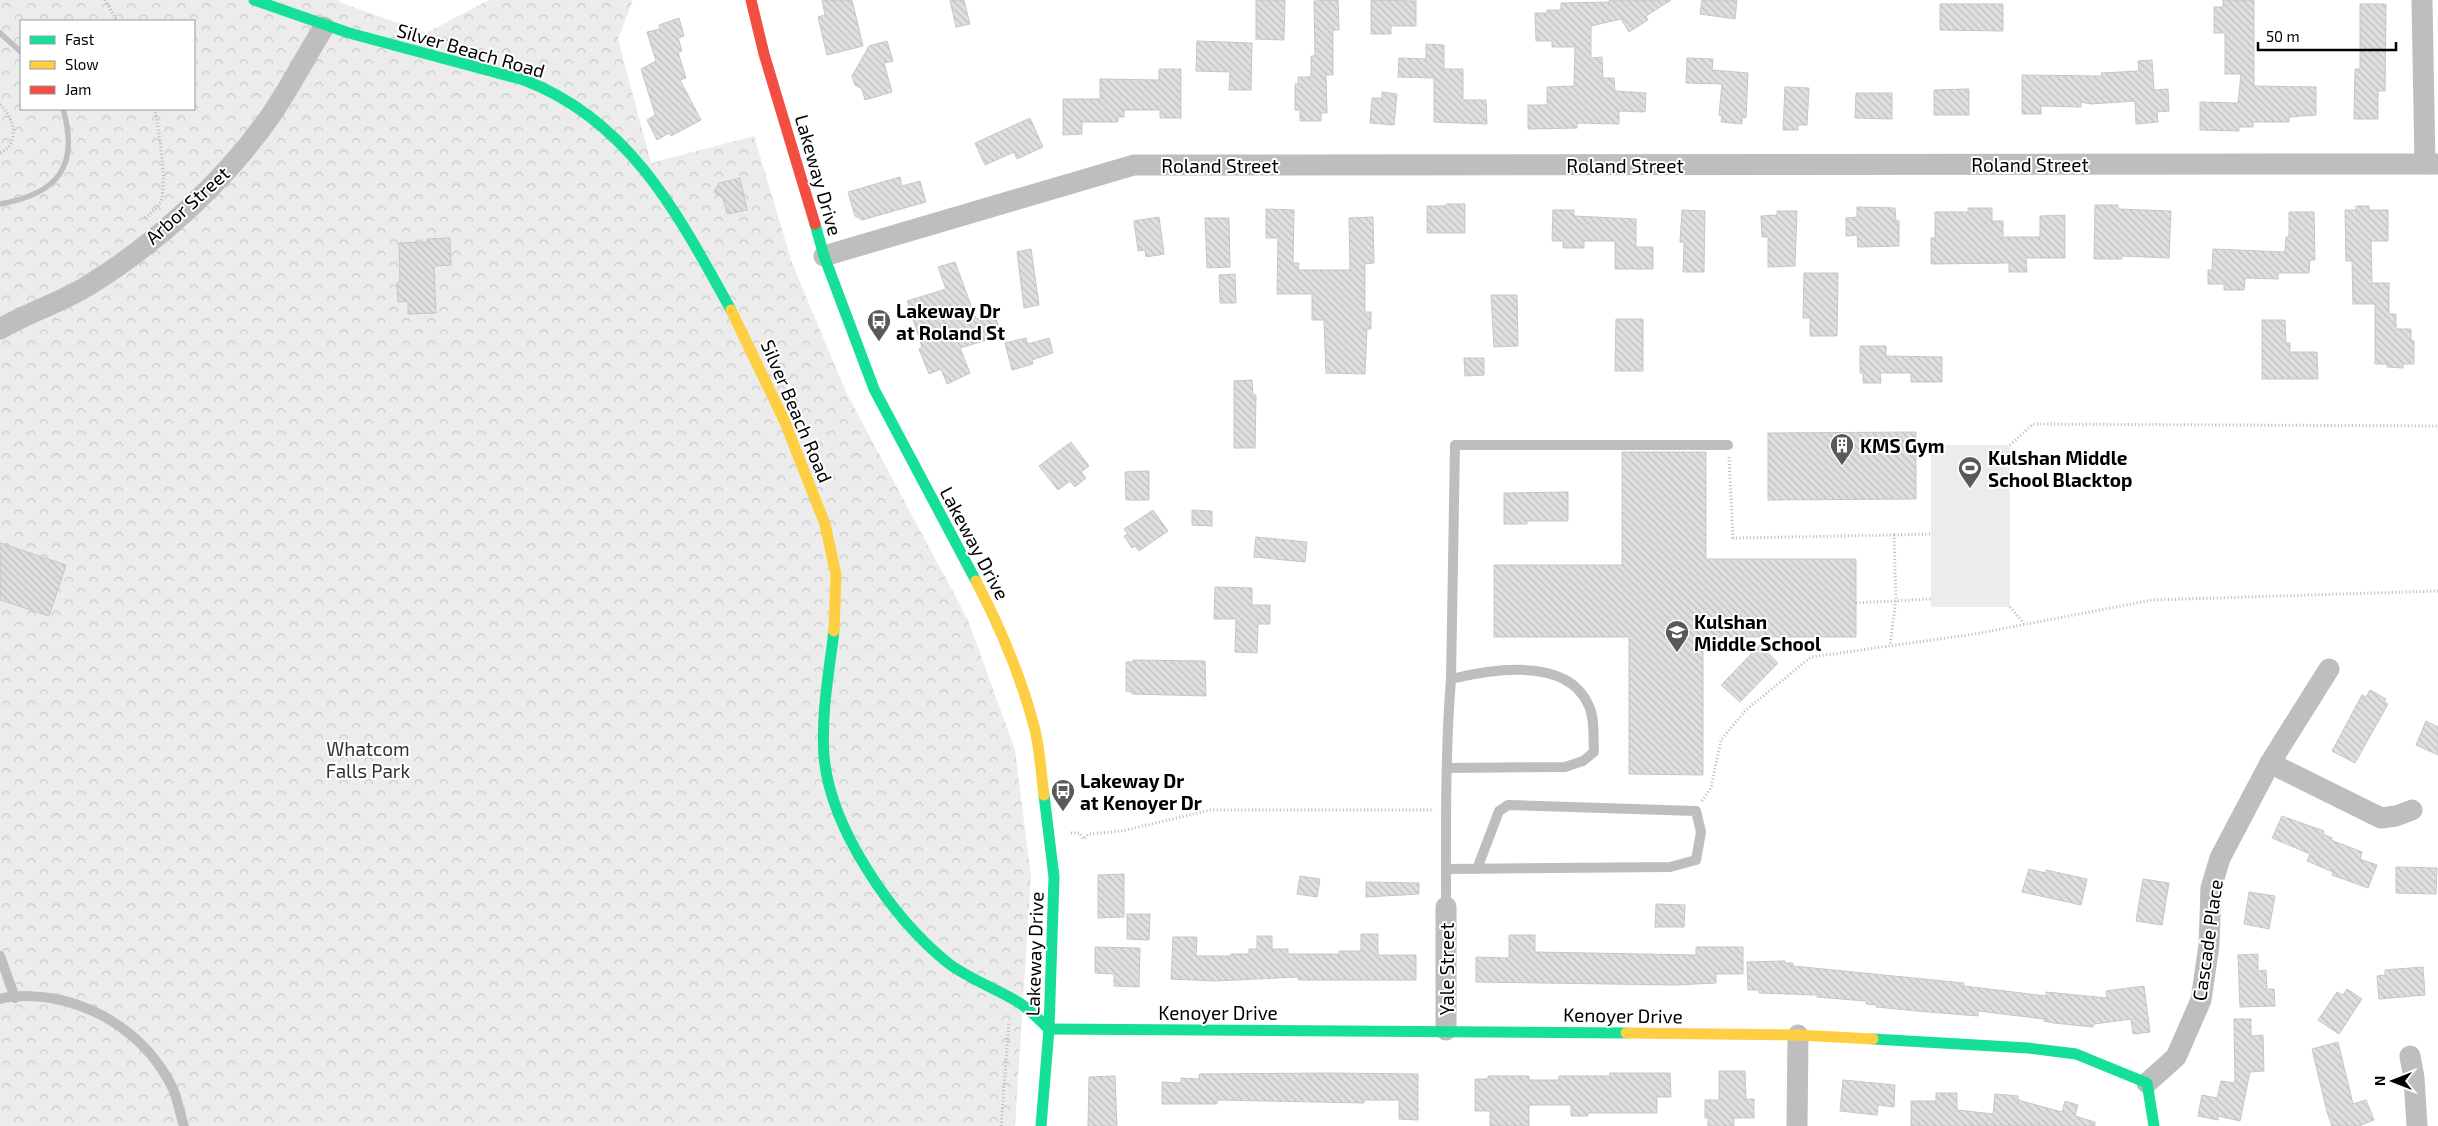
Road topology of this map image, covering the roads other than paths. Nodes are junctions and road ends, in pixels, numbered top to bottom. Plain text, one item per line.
1 (254, 0) edge
2 (750, 0) edge
3 (2422, 0) edge
4 (324, 27) junction
5 (2431, 164) edge
6 (824, 256) junction
7 (0, 329) edge
8 (1728, 445) road end
9 (2329, 669) dead end
10 (1451, 679) junction
11 (2270, 763) junction
12 (1448, 768) junction
13 (2412, 810) dead end
14 (1477, 868) junction
15 (1446, 869) junction
16 (1446, 908) joint
17 (0, 956) edge
18 (15, 998) junction
19 (0, 999) edge
20 (1049, 1029) junction
21 (1446, 1030) junction
22 (1798, 1035) junction
23 (2410, 1056) dead end
24 (2147, 1083) junction
25 (184, 1126) edge
26 (1041, 1126) edge
27 (1797, 1126) edge
28 (2154, 1126) edge
29 (2417, 1126) edge

1 - 4 street, Silver Beach Road
2 - 6 street, Lakeway Drive
3 - 5 street
4 - 7 street, Arbor Street
4 - 20 street, Silver Beach Road
5 - 6 street, Roland Street
6 - 20 street, Lakeway Drive
8 - 10 lane
9 - 11 street, Cascade Place
10 - 12 lane
10 - 12 lane
11 - 13 street
11 - 24 street, Cascade Place
12 - 15 lane
14 - 14 lane
14 - 15 lane
15 - 16 lane
16 - 21 street, Yale Street
17 - 18 lane
18 - 19 lane
18 - 25 lane
20 - 21 street, Kenoyer Drive
20 - 26 street, Lakeway Drive
21 - 22 street, Kenoyer Drive
22 - 24 street, Kenoyer Drive
22 - 27 street
23 - 29 street
24 - 28 street

